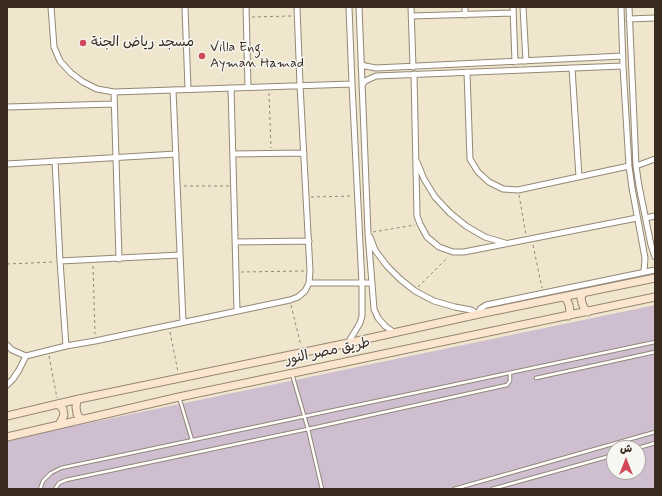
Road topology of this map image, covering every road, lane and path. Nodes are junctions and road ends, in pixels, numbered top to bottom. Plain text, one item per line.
1 (51, 7) edge
2 (185, 7) edge
3 (246, 7) edge
4 (297, 7) edge
5 (349, 7) edge
6 (359, 7) edge
7 (411, 7) edge
8 (465, 7) edge
9 (513, 7) edge
10 (523, 7) edge
11 (621, 7) edge
12 (629, 7) edge
13 (513, 13) junction
14 (465, 15) junction
15 (297, 16) junction
16 (412, 16) junction
17 (246, 17) junction
18 (655, 18) edge
19 (629, 19) junction
20 (623, 56) junction
21 (526, 61) junction
22 (515, 62) junction
23 (361, 64) junction
24 (413, 66) junction
25 (623, 66) junction
26 (572, 68) junction
27 (467, 72) junction
28 (414, 74) junction
29 (352, 84) junction
30 (300, 85) junction
31 (362, 86) junction
32 (248, 87) junction
33 (269, 87) junction
34 (231, 88) junction
35 (173, 90) junction
36 (188, 90) junction
37 (114, 92) junction
38 (114, 104) junction
39 (7, 107) edge
40 (626, 115) junction
41 (634, 115) junction
42 (304, 153) junction
43 (176, 154) junction
44 (233, 154) junction
45 (271, 154) junction
46 (116, 158) junction
47 (416, 159) junction
48 (655, 159) edge
49 (55, 161) junction
50 (7, 164) edge
51 (629, 166) junction
52 (636, 166) junction
53 (579, 177) junction
54 (357, 181) junction
55 (366, 181) junction
56 (177, 186) junction
57 (234, 186) junction
58 (518, 190) junction
59 (358, 196) junction
60 (306, 197) junction
61 (655, 216) edge
62 (638, 218) junction
63 (646, 218) junction
64 (420, 224) junction
65 (368, 233) junction
66 (529, 239) junction
67 (309, 240) junction
68 (236, 242) junction
69 (506, 244) junction
70 (651, 245) junction
71 (644, 248) junction
72 (453, 252) junction
73 (180, 255) junction
74 (655, 257) edge
75 (119, 259) junction
76 (93, 260) junction
77 (60, 262) junction
78 (7, 264) edge
79 (655, 270) edge
80 (310, 271) junction
81 (236, 272) junction
82 (644, 272) junction
83 (655, 278) edge
84 (309, 283) junction
85 (372, 283) junction
86 (362, 284) junction
87 (415, 291) junction
88 (543, 293) junction
89 (582, 293) junction
90 (563, 297) junction
91 (655, 297) edge
92 (290, 300) junction
93 (237, 311) junction
94 (588, 312) junction
95 (478, 314) junction
96 (568, 316) junction
97 (183, 322) junction
98 (168, 325) junction
99 (395, 333) junction
100 (95, 341) junction
101 (655, 342) edge
102 (348, 343) junction
103 (7, 345) edge
104 (66, 346) junction
105 (48, 351) junction
106 (655, 352) edge
107 (302, 353) junction
108 (26, 356) junction
109 (292, 373) junction
110 (510, 373) junction
111 (179, 378) junction
112 (536, 378) dead end
113 (7, 385) edge
114 (179, 397) junction
115 (80, 399) junction
116 (58, 404) junction
117 (7, 416) edge
118 (304, 417) junction
119 (82, 419) junction
120 (59, 425) junction
121 (308, 429) junction
122 (655, 432) edge
123 (7, 437) edge
124 (192, 440) junction
125 (606, 457) edge
126 (40, 489) edge
127 (55, 489) edge
128 (322, 489) edge
129 (454, 489) edge
130 (492, 489) edge

1 - 37 street
2 - 36 street
3 - 17 street
4 - 15 street
5 - 29 street
6 - 23 street
7 - 16 street
8 - 14 street
9 - 13 street
10 - 21 street
11 - 20 street
12 - 19 street
13 - 14 street
13 - 22 street
14 - 16 street
15 - 17 path
15 - 30 street
16 - 24 street
17 - 32 street
18 - 19 street
19 - 41 street
20 - 21 street
20 - 25 street
21 - 22 street
22 - 24 street
23 - 24 street
23 - 31 street
25 - 26 street
25 - 40 street
26 - 27 street
26 - 53 street
27 - 28 street
27 - 58 street
28 - 31 street
28 - 47 street
29 - 30 street
29 - 54 street
30 - 33 street
30 - 42 street
31 - 55 street
32 - 33 street
32 - 34 street
33 - 45 path
34 - 36 street
34 - 44 street
35 - 36 street
35 - 37 street
35 - 43 street
37 - 38 street
38 - 39 street
38 - 46 street
40 - 41 street
40 - 51 street
41 - 52 street
42 - 45 street
42 - 60 street
43 - 46 street
43 - 56 street
44 - 45 street
44 - 57 street
46 - 49 street
46 - 75 street
47 - 64 street
47 - 69 street
48 - 52 street
49 - 50 street
49 - 77 street
51 - 53 street
51 - 62 street
52 - 63 street
53 - 58 street
54 - 55 street
54 - 59 street
55 - 65 street
56 - 57 path
56 - 73 street
57 - 68 street
58 - 66 path
59 - 60 path
59 - 86 street
60 - 67 street
61 - 63 street
62 - 66 street
62 - 71 street
63 - 70 street
64 - 65 path
64 - 72 street
65 - 85 street
65 - 87 street
66 - 69 street
66 - 88 path
67 - 68 street
67 - 80 street
68 - 81 street
69 - 72 street
70 - 71 street
70 - 74 street
71 - 82 street
72 - 87 path
73 - 75 street
73 - 97 street
75 - 76 street
76 - 77 street
76 - 100 path
77 - 78 path
77 - 104 street
79 - 82 street
80 - 81 path
80 - 84 street
81 - 93 street
82 - 88 street
83 - 89 street, طريق مصر النور
84 - 86 street
84 - 92 street
85 - 86 street
85 - 99 street
86 - 102 street
87 - 95 street
88 - 95 street
89 - 90 street, طريق مصر النور
89 - 94 street
90 - 95 street, طريق مصر النور
90 - 96 street
91 - 94 street, طريق مصر النور
92 - 93 street
92 - 107 path
93 - 97 street
94 - 96 street, طريق مصر النور
95 - 99 street, طريق مصر النور
96 - 109 street, طريق مصر النور
97 - 98 street
98 - 100 street
98 - 111 path
99 - 102 street, طريق مصر النور
100 - 104 street
101 - 110 lane
102 - 107 street, طريق مصر النور
103 - 108 street
104 - 105 street
105 - 108 street
105 - 116 path
106 - 112 lane
107 - 111 street, طريق مصر النور
108 - 113 street
109 - 114 street, طريق مصر النور
109 - 118 lane
110 - 118 lane
110 - 121 lane
111 - 115 street, طريق مصر النور
114 - 119 street, طريق مصر النور
114 - 124 lane
115 - 116 street, طريق مصر النور
115 - 119 street
116 - 117 street, طريق مصر النور
116 - 120 street
118 - 121 lane
118 - 124 lane
119 - 120 street, طريق مصر النور
120 - 123 street, طريق مصر النور
121 - 127 lane
121 - 128 lane
122 - 129 lane
124 - 126 lane
125 - 130 lane

